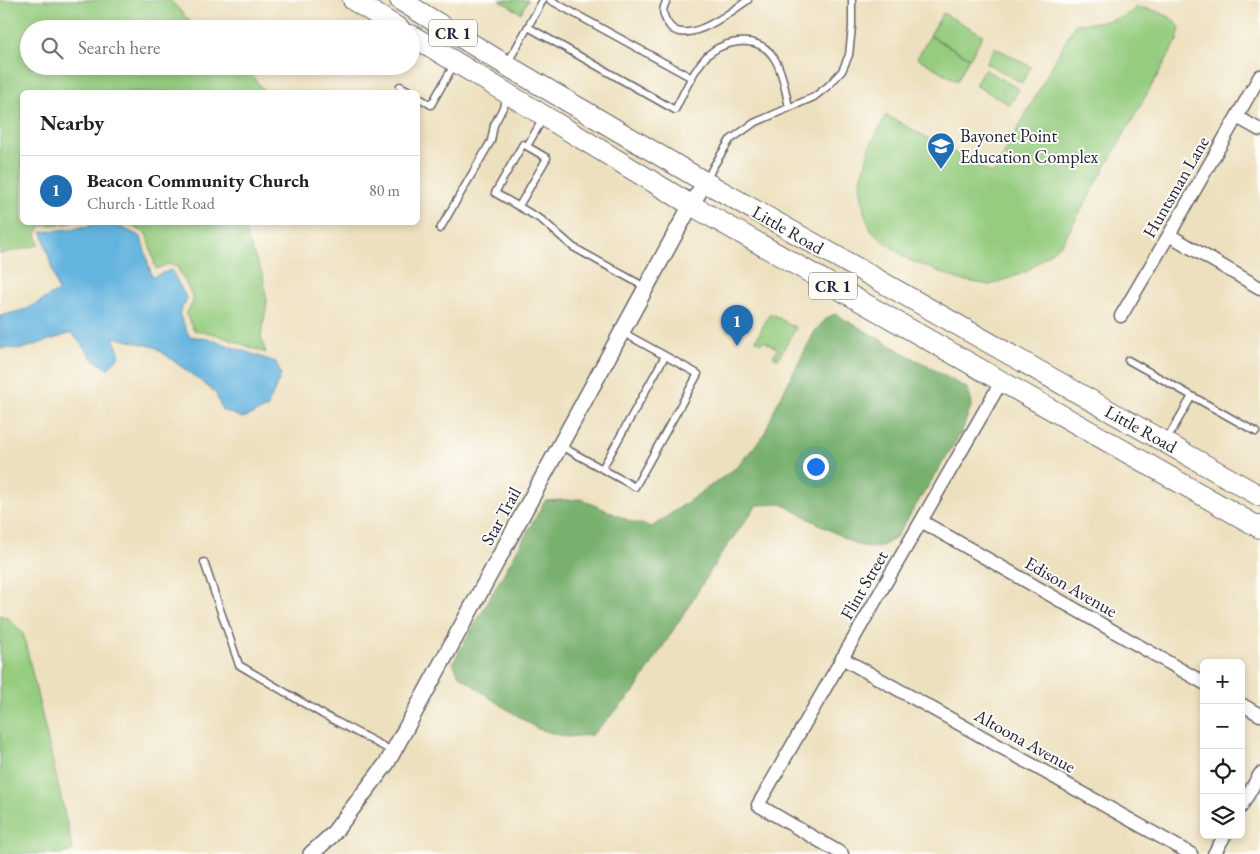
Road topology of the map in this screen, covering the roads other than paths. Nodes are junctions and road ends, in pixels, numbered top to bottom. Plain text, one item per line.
1 (353, 0) edge
2 (400, 0) edge
3 (543, 0) edge
4 (550, 0) edge
5 (667, 0) edge
6 (748, 0) edge
7 (852, 0) edge
8 (385, 20) edge
9 (528, 27) junction
10 (420, 40) edge
11 (456, 62) junction
12 (506, 65) junction
13 (1260, 76) edge
14 (692, 78) junction
15 (400, 86) dead end
16 (407, 90) edge
17 (510, 95) junction
18 (420, 98) edge
19 (789, 107) junction
20 (544, 116) junction
21 (1237, 117) junction
22 (1260, 130) edge
23 (527, 146) junction
24 (705, 182) junction
25 (691, 205) junction
26 (519, 206) junction
27 (440, 229) dead end
28 (1169, 235) junction
29 (646, 288) junction
30 (1260, 288) edge
31 (1121, 316) dead end
32 (622, 332) junction
33 (666, 356) junction
34 (1128, 360) dead end
35 (1001, 382) junction
36 (1192, 396) junction
37 (1256, 432) dead end
38 (1165, 442) junction
39 (560, 446) junction
40 (602, 469) junction
41 (1260, 496) edge
42 (921, 521) junction
43 (1260, 528) edge
44 (204, 562) dead end
45 (842, 658) junction
46 (1200, 681) edge
47 (1245, 706) edge
48 (1260, 715) edge
49 (394, 752) junction
50 (1260, 774) edge
51 (1245, 800) edge
52 (1223, 839) edge
53 (311, 854) edge
54 (842, 854) edge
55 (1191, 854) edge
56 (1214, 854) edge

1 - 8 main road
2 - 12 main road, Little Road / CR 1
3 - 9 lane
4 - 14 lane
5 - 6 lane
7 - 19 lane
9 - 12 lane
9 - 14 lane
10 - 11 main road, Little Road / CR 1
11 - 17 main road, Little Road / CR 1
11 - 18 lane
12 - 24 main road, Little Road / CR 1
13 - 21 street, Huntsman Lane
14 - 19 lane
15 - 16 lane
17 - 20 main road, Little Road / CR 1
17 - 27 lane
19 - 24 lane
20 - 23 lane
20 - 25 main road, Little Road / CR 1
21 - 22 street
21 - 28 street, Huntsman Lane
23 - 26 lane
23 - 26 lane
24 - 25 street, Star Trail
24 - 38 main road, Little Road / CR 1
25 - 29 street, Star Trail
25 - 35 main road, Little Road / CR 1
26 - 29 lane
28 - 30 street
28 - 31 street, Huntsman Lane
29 - 32 street, Star Trail
32 - 33 lane
32 - 39 street, Star Trail
33 - 40 lane
33 - 40 lane
34 - 36 lane
35 - 42 street, Flint Street
35 - 43 main road, Little Road / CR 1
36 - 37 lane
36 - 38 lane
38 - 41 main road, Little Road / CR 1
39 - 40 lane
39 - 49 street, Star Trail
42 - 45 street, Flint Street
42 - 46 street, Edison Avenue
44 - 49 lane
45 - 54 street, Flint Street
45 - 55 street, Altoona Avenue
47 - 48 street
49 - 53 street, Star Trail
50 - 51 street
52 - 56 street

